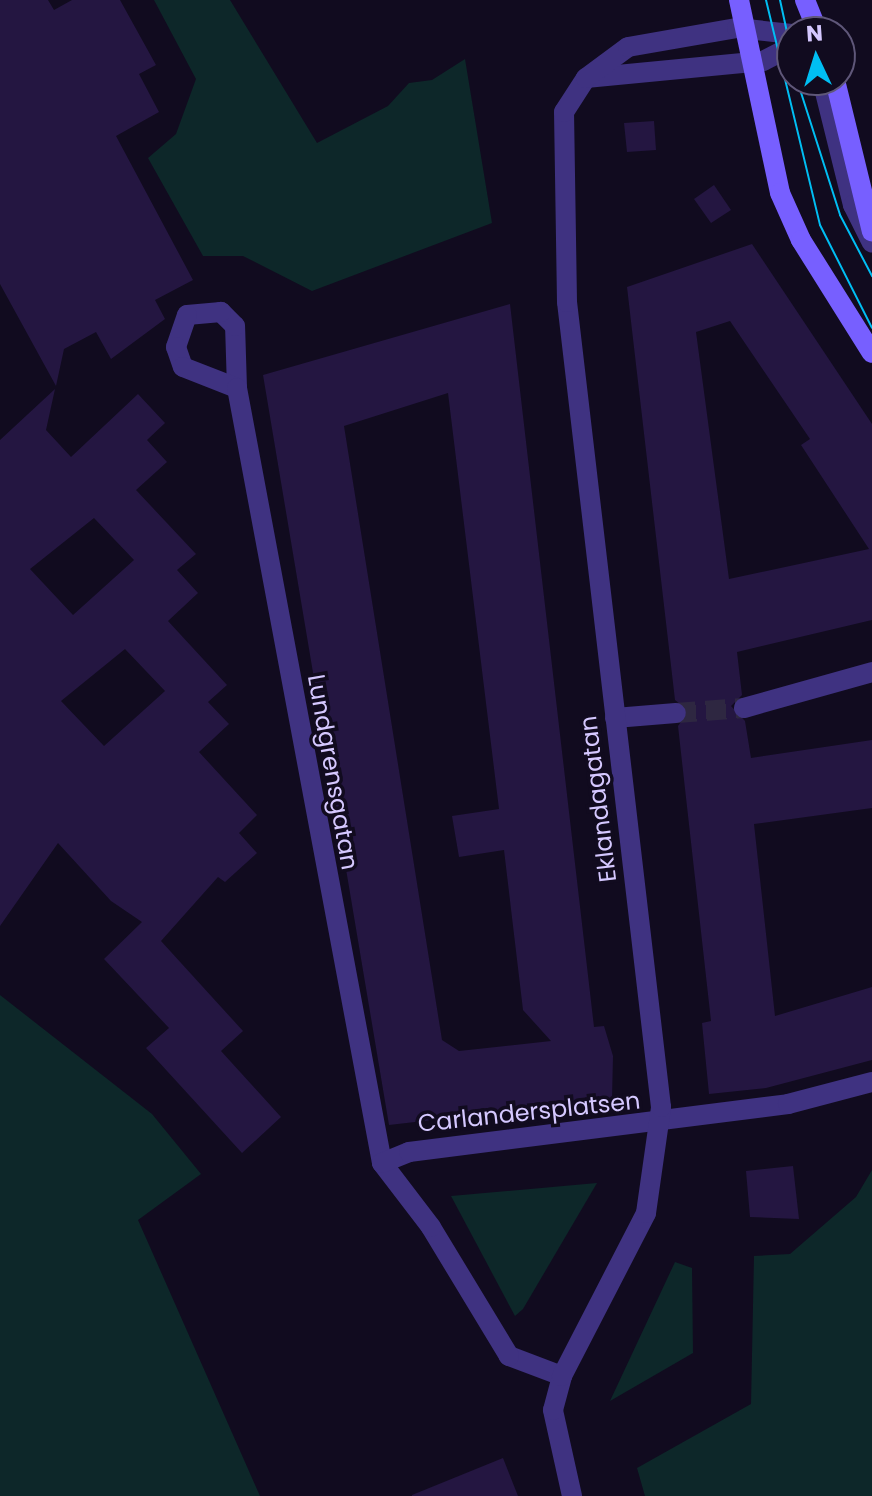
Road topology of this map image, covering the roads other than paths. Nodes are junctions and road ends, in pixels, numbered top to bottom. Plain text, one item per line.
1 (739, 0) edge
2 (742, 28) junction
3 (776, 32) edge
4 (776, 52) edge
5 (748, 63) junction
6 (586, 78) junction
7 (826, 96) edge
8 (839, 96) edge
9 (872, 232) edge
10 (872, 243) edge
11 (872, 353) edge
12 (237, 388) dead end
13 (872, 672) edge
14 (744, 708) tunnel mouth
15 (676, 713) tunnel mouth
16 (615, 718) junction
17 (872, 1082) edge
18 (661, 1123) junction
19 (382, 1163) junction
20 (562, 1376) junction
21 (572, 1496) edge

1 - 2 main road
2 - 3 street, Eklandagatan
2 - 5 main road
2 - 6 street, Eklandagatan
4 - 5 street
5 - 6 street
5 - 11 main road
6 - 16 street, Eklandagatan
7 - 10 street
8 - 9 main road
12 - 19 street, Lundgrensgatan
13 - 14 street
15 - 16 street
16 - 18 street, Eklandagatan
17 - 18 street, Carlandersplatsen
18 - 19 street, Carlandersplatsen
18 - 20 street, Eklandagatan
19 - 20 street
20 - 21 street, Eklandagatan

